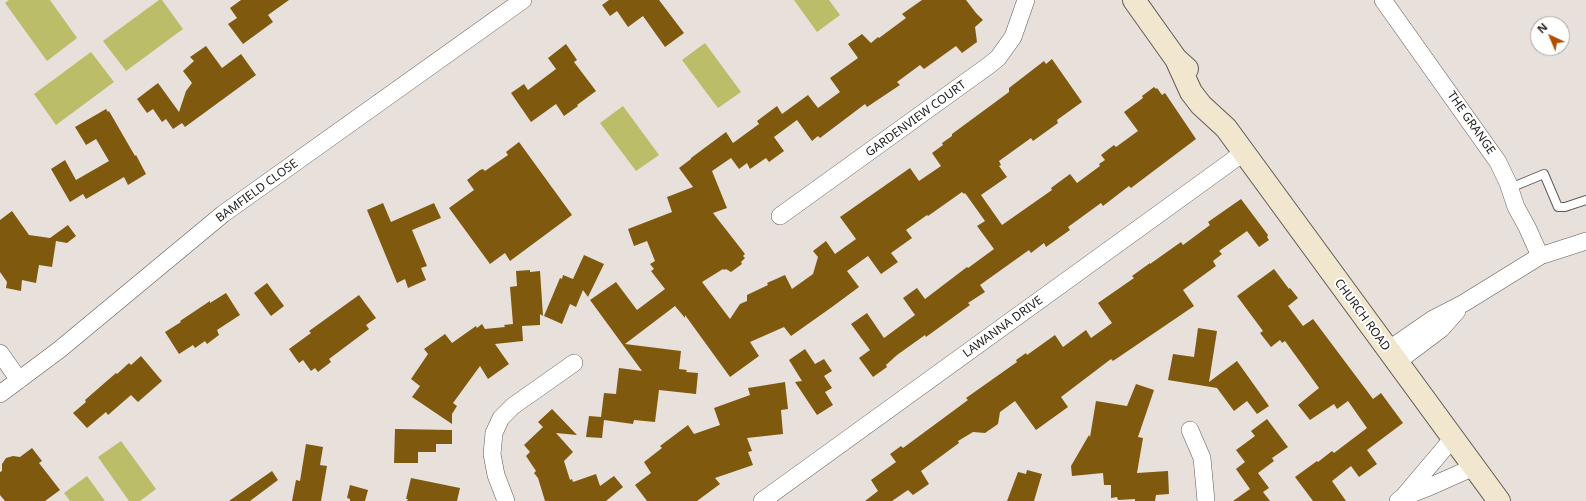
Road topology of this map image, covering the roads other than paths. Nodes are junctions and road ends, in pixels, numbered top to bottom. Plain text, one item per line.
1 (523, 0) edge
2 (1026, 0) edge
3 (1134, 0) edge
4 (1383, 0) edge
5 (1244, 153) junction
6 (1510, 188) junction
7 (1586, 200) edge
8 (780, 216) dead end
9 (1586, 241) edge
10 (1540, 256) junction
11 (0, 353) edge
12 (1392, 356) junction
13 (574, 363) dead end
14 (19, 380) junction
15 (0, 394) edge
16 (1190, 430) dead end
17 (1453, 438) junction
18 (1474, 467) junction
19 (1400, 499) edge
20 (506, 501) edge
21 (762, 501) edge
22 (1206, 501) edge
23 (1499, 501) edge

1 - 14 street, BAMFIELD CLOSE
2 - 8 street, GARDENVIEW COURT
3 - 5 street, CHURCH ROAD
4 - 6 street, THE GRANGE
5 - 12 street, CHURCH ROAD
5 - 21 street, LAWANNA DRIVE
6 - 7 lane
6 - 10 street, THE GRANGE
9 - 10 street
10 - 12 street
11 - 14 street
12 - 17 street, CHURCH ROAD
13 - 20 street
14 - 15 street, BAMFIELD CLOSE
16 - 22 street
17 - 18 street, CHURCH ROAD
17 - 19 street
18 - 19 street
18 - 23 street, CHURCH ROAD

